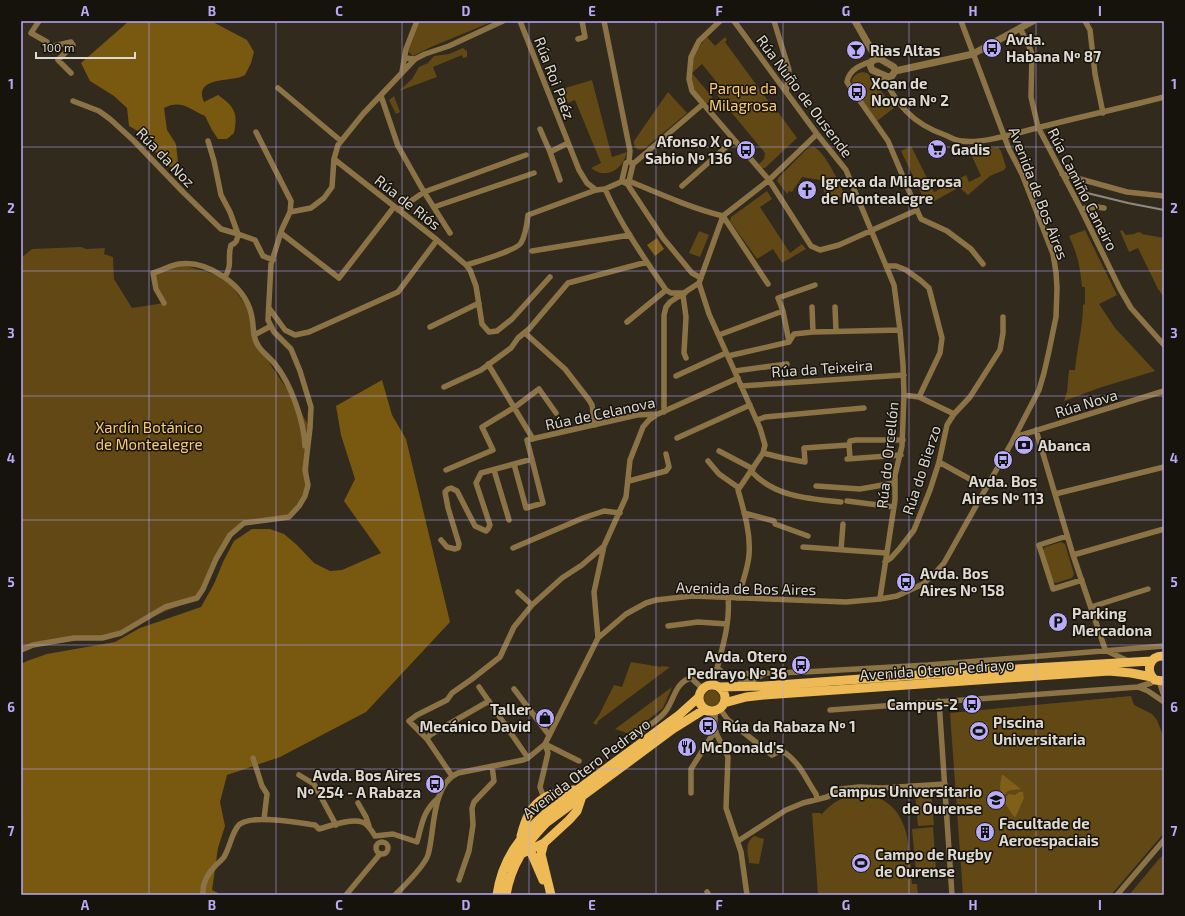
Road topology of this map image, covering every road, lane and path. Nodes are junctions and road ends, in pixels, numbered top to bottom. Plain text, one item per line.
1 (39, 21) edge
2 (417, 21) edge
3 (503, 21) edge
4 (520, 21) edge
5 (582, 21) edge
6 (604, 21) edge
7 (720, 21) edge
8 (734, 21) edge
9 (774, 21) edge
10 (855, 21) edge
11 (961, 21) edge
12 (1033, 21) edge
13 (1085, 21) edge
14 (1020, 28) junction
15 (578, 39) dead end
16 (871, 50) junction
17 (973, 54) junction
18 (405, 58) junction
19 (415, 59) junction
20 (872, 60) junction
21 (881, 60) junction
22 (858, 67) junction
23 (872, 70) junction
24 (896, 71) junction
25 (71, 73) dead end
26 (401, 74) junction
27 (881, 74) junction
28 (278, 88) dead end
29 (890, 90) junction
30 (786, 92) junction
31 (381, 96) junction
32 (1164, 97) edge
33 (73, 101) dead end
34 (703, 104) junction
35 (1104, 113) junction
36 (1038, 127) junction
37 (540, 129) dead end
38 (256, 132) dead end
39 (817, 134) junction
40 (1005, 136) junction
41 (734, 140) junction
42 (208, 141) dead end
43 (341, 141) junction
44 (568, 143) junction
45 (550, 152) junction
46 (526, 155) dead end
47 (334, 159) junction
48 (631, 163) junction
49 (534, 173) dead end
50 (1062, 174) junction
51 (560, 180) dead end
52 (769, 180) junction
53 (626, 182) junction
54 (682, 186) dead end
55 (605, 189) junction
56 (596, 190) junction
57 (424, 192) junction
58 (1164, 196) edge
59 (434, 207) junction
60 (396, 208) junction
61 (1104, 208) dead end
62 (1081, 209) junction
63 (917, 210) junction
64 (290, 213) junction
65 (724, 216) junction
66 (871, 231) junction
67 (281, 233) junction
68 (450, 233) dead end
69 (238, 234) junction
70 (630, 235) junction
71 (437, 240) junction
72 (532, 251) dead end
73 (273, 260) junction
74 (647, 262) junction
75 (983, 264) dead end
76 (466, 265) junction
77 (886, 266) junction
78 (225, 277) junction
79 (550, 277) dead end
80 (700, 281) junction
81 (768, 284) dead end
82 (815, 284) dead end
83 (666, 290) junction
84 (684, 294) junction
85 (164, 303) dead end
86 (479, 303) junction
87 (812, 307) dead end
88 (835, 307) dead end
89 (269, 308) junction
90 (783, 311) junction
91 (1003, 317) dead end
92 (627, 322) dead end
93 (271, 326) junction
94 (430, 327) dead end
95 (900, 330) junction
96 (836, 331) junction
97 (813, 332) junction
98 (525, 333) junction
99 (254, 335) junction
100 (718, 335) junction
101 (789, 342) junction
102 (1164, 345) edge
103 (727, 354) junction
104 (686, 358) dead end
105 (488, 364) junction
106 (787, 364) dead end
107 (734, 371) junction
108 (904, 375) junction
109 (676, 376) dead end
110 (738, 378) junction
111 (741, 386) junction
112 (444, 387) dead end
113 (1164, 391) edge
114 (904, 395) junction
115 (919, 396) junction
116 (750, 405) junction
117 (515, 407) junction
118 (864, 408) dead end
119 (556, 413) dead end
120 (661, 413) junction
121 (954, 414) junction
122 (756, 420) junction
123 (1022, 422) junction
124 (595, 425) junction
125 (1036, 430) junction
126 (1024, 435) junction
127 (1015, 437) junction
128 (678, 438) dead end
129 (534, 439) junction
130 (903, 440) junction
131 (849, 444) junction
132 (719, 451) dead end
133 (763, 453) junction
134 (666, 454) dead end
135 (901, 455) junction
136 (306, 458) junction
137 (532, 459) junction
138 (708, 461) dead end
139 (939, 462) junction
140 (514, 464) junction
141 (1164, 467) edge
142 (446, 470) dead end
143 (494, 470) junction
144 (752, 470) junction
145 (629, 481) junction
146 (894, 483) junction
147 (816, 486) dead end
148 (739, 488) junction
149 (986, 488) junction
150 (1055, 494) junction
151 (894, 506) junction
152 (620, 513) junction
153 (744, 513) junction
154 (509, 520) dead end
155 (842, 524) dead end
156 (1164, 529) edge
157 (808, 536) dead end
158 (1067, 536) junction
159 (441, 540) dead end
160 (604, 546) junction
161 (803, 547) dead end
162 (513, 548) dead end
163 (841, 550) junction
164 (886, 553) junction
165 (1073, 555) junction
166 (885, 562) junction
167 (1082, 580) junction
168 (1148, 588) dead end
169 (518, 592) dead end
170 (728, 597) junction
171 (737, 598) junction
172 (880, 598) junction
173 (532, 605) junction
174 (1091, 607) junction
175 (727, 624) junction
176 (668, 626) dead end
177 (598, 638) junction
178 (1164, 646) edge
179 (21, 650) edge
180 (1105, 650) junction
181 (1164, 656) edge
182 (1151, 661) junction
183 (1130, 662) junction
184 (717, 668) junction
185 (768, 672) junction
186 (1158, 680) edge
187 (716, 686) junction
188 (479, 687) dead end
189 (734, 687) junction
190 (1138, 687) junction
191 (514, 689) dead end
192 (701, 693) junction
193 (1164, 696) edge
194 (489, 701) junction
195 (939, 701) junction
196 (1164, 702) edge
197 (714, 708) junction
198 (830, 710) dead end
199 (716, 731) junction
200 (634, 735) dead end
201 (549, 736) junction
202 (427, 739) junction
203 (545, 744) junction
204 (253, 758) dead end
205 (528, 758) junction
206 (579, 761) dead end
207 (492, 766) junction
208 (299, 775) dead end
209 (452, 776) junction
210 (945, 784) junction
211 (580, 793) junction
212 (691, 793) dead end
213 (549, 796) junction
214 (438, 798) junction
215 (817, 799) junction
216 (358, 803) dead end
217 (565, 804) junction
218 (531, 811) junction
219 (264, 819) junction
220 (569, 820) junction
221 (336, 825) junction
222 (369, 827) junction
223 (534, 829) junction
224 (554, 834) junction
225 (375, 836) junction
226 (520, 840) junction
227 (1164, 840) edge
228 (379, 842) junction
229 (738, 842) junction
230 (544, 843) junction
231 (530, 850) junction
232 (380, 854) junction
233 (520, 854) junction
234 (459, 880) dead end
235 (203, 895) edge
236 (346, 895) edge
237 (395, 895) edge
238 (497, 895) edge
239 (506, 895) edge
240 (551, 895) edge
241 (747, 895) edge
242 (952, 895) edge
243 (1117, 895) edge

1 - 25 street
2 - 18 street
3 - 19 street
4 - 44 street, Rúa Roi Paéz
5 - 15 street
6 - 48 street
7 - 34 street
8 - 30 street, Rúa Nuño de Ousende
9 - 30 street
10 - 16 street
11 - 17 street, Avenida de Bos Aires
12 - 14 street
13 - 35 street
14 - 17 street
14 - 36 street, Rúa Camiño Caneiro
16 - 20 street
16 - 21 street
17 - 24 street
17 - 40 street, Avenida de Bos Aires
18 - 19 street
18 - 26 street
19 - 26 street
20 - 21 street
20 - 22 street
20 - 23 street
21 - 24 street
22 - 23 street
22 - 63 street
23 - 27 street
24 - 27 street
24 - 29 street
26 - 31 street
27 - 29 street
28 - 43 street
29 - 40 street
30 - 39 street, Rúa Nuño de Ousende
31 - 43 street
31 - 57 street
32 - 35 street
33 - 69 street, Rúa da Noz
34 - 41 street
34 - 48 street
35 - 36 street
36 - 40 street
36 - 50 street, Rúa Camiño Caneiro
37 - 45 street
38 - 64 street
39 - 52 street
39 - 66 street, Rúa Nuño de Ousende
40 - 123 street, Avenida de Bos Aires
41 - 52 street
41 - 54 street
42 - 69 street, Rúa da Noz
43 - 47 street
44 - 45 street, Rúa Roi Paéz
44 - 56 street, Rúa Roi Paéz
45 - 51 street
46 - 57 street
47 - 60 street, Rúa de Riós
47 - 64 street
48 - 53 street
49 - 59 street
50 - 58 street
50 - 62 street, Rúa Camiño Caneiro
52 - 65 street
52 - 66 street
53 - 55 street
53 - 65 street
53 - 80 street
55 - 56 street
55 - 70 street
56 - 76 street
57 - 59 street
57 - 60 street
59 - 68 street
60 - 67 street
60 - 71 street, Rúa de Riós
61 - 62 street
62 - 102 street, Rúa Camiño Caneiro
63 - 66 street
63 - 75 street
64 - 67 street
65 - 80 street
65 - 81 street
66 - 77 street, Rúa Nuño de Ousende
67 - 73 street
69 - 73 street, Rúa da Noz
69 - 78 street
70 - 72 street
70 - 74 street
71 - 76 street, Rúa de Riós
71 - 89 street
73 - 89 street
74 - 83 street
74 - 98 street
76 - 86 street, Rúa de Riós
77 - 95 street, Rúa Nuño de Ousende
77 - 115 street, Rúa do Orcellón
78 - 85 street
78 - 99 street
79 - 86 street, Rúa de Riós
80 - 84 street
80 - 100 street
82 - 90 street
83 - 84 street
83 - 92 street
84 - 104 street
84 - 120 street
86 - 94 street
87 - 97 street
88 - 96 street
89 - 93 street
90 - 100 street
90 - 101 street
91 - 121 street, Rúa do Bierzo
93 - 99 street
93 - 136 street
95 - 96 street
95 - 108 street, Rúa Nuño de Ousende
96 - 97 street
97 - 101 street
98 - 105 street
98 - 124 street
99 - 136 street
100 - 103 street
101 - 103 street
103 - 107 street
103 - 109 street
105 - 112 street
105 - 117 street
106 - 107 street
107 - 110 street
108 - 111 street, Rúa da Teixeira
108 - 114 street, Rúa Nuño de Ousende
110 - 111 street
110 - 120 street, Rúa de Celanova
111 - 116 street
113 - 125 street, Rúa Nova
114 - 115 street, Rúa do Orcellón
114 - 130 street, Rúa do Orcellón
115 - 121 street
116 - 122 street
116 - 128 street
117 - 119 street
117 - 129 street
117 - 142 street
118 - 122 street
120 - 124 street, Rúa de Celanova
120 - 145 street
121 - 139 street, Rúa do Bierzo
122 - 133 street
123 - 126 street
123 - 127 street, Avenida de Bos Aires
124 - 129 street, Rúa de Celanova
125 - 126 street, Rúa Nova
125 - 150 street
126 - 127 street, Rúa Nova
127 - 149 street, Avenida de Bos Aires
129 - 137 street, Rúa de Celanova
130 - 131 street
130 - 135 street, Rúa do Orcellón
131 - 133 street
131 - 135 street
132 - 144 street
133 - 144 street
134 - 145 street
135 - 146 street, Rúa do Orcellón
136 - 179 street
137 - 140 street
137 - 140 street
138 - 148 street
139 - 149 street
139 - 166 street, Rúa do Bierzo
140 - 143 street
141 - 150 street
143 - 154 street
143 - 159 street
144 - 148 street
144 - 151 street
145 - 152 street
146 - 147 street
146 - 151 street, Rúa do Orcellón
148 - 153 street
149 - 172 street, Avenida de Bos Aires
150 - 158 street
151 - 164 street, Rúa do Orcellón
152 - 160 street
152 - 162 street
153 - 157 street
153 - 171 street
155 - 163 street
156 - 165 street
158 - 165 street
158 - 167 street
160 - 173 street
160 - 177 street
161 - 163 street
163 - 164 street
164 - 166 street, Rúa do Orcellón
165 - 167 street
166 - 172 street, Rúa do Orcellón
167 - 174 street
168 - 174 street
169 - 173 street
170 - 171 street, Avenida de Bos Aires
170 - 175 street
170 - 177 street, Avenida de Bos Aires
171 - 172 street, Avenida de Bos Aires
173 - 202 street
174 - 180 street
175 - 176 street
175 - 184 street
177 - 201 street, Avenida de Bos Aires
178 - 180 street, Avenida Otero Pedrayo
180 - 183 street, Avenida Otero Pedrayo
180 - 185 street, Avenida Otero Pedrayo
181 - 182 main road, Avenida Otero Pedrayo
182 - 183 main road, Avenida Otero Pedrayo
182 - 186 main road
183 - 189 main road, Avenida Otero Pedrayo
184 - 185 street, Avenida Otero Pedrayo
184 - 187 street
185 - 189 street, Avenida Otero Pedrayo
186 - 190 street
186 - 193 street
186 - 197 main road, Avenida Otero Pedrayo
187 - 189 main road, Avenida Otero Pedrayo
187 - 192 main road, Avenida Otero Pedrayo
187 - 197 main road
188 - 194 street
190 - 195 street
190 - 196 street
191 - 201 street
192 - 197 main road
192 - 200 street, Avenida Otero Pedrayo
192 - 211 main road, Avenida Otero Pedrayo
194 - 202 street
194 - 205 street
195 - 198 street
195 - 210 street
197 - 199 street
197 - 211 main road, Avenida Otero Pedrayo
197 - 215 street
199 - 212 street
199 - 229 street
201 - 203 street, Avenida de Bos Aires
202 - 209 street
203 - 205 street, Avenida de Bos Aires
203 - 206 street
203 - 213 street
204 - 219 street
205 - 207 street, Avenida de Bos Aires
207 - 209 street, Avenida de Bos Aires
207 - 234 street
208 - 221 street
209 - 214 street
210 - 215 street
210 - 242 street
211 - 213 main road
211 - 217 main road, Avenida Otero Pedrayo
211 - 220 main road
213 - 217 main road
213 - 218 main road
214 - 225 street
214 - 237 street
215 - 229 street
216 - 222 street
217 - 220 main road
217 - 223 main road, Avenida Otero Pedrayo
218 - 223 main road
218 - 226 main road
219 - 221 street
219 - 235 street
220 - 224 main road
221 - 222 street
222 - 225 street
223 - 224 main road
223 - 226 main road, Avenida Otero Pedrayo
223 - 233 main road, Avenida Otero Pedrayo
224 - 230 main road
225 - 228 street
226 - 238 main road, Avenida Otero Pedrayo
227 - 243 street
228 - 232 street
228 - 232 street
229 - 241 street
230 - 231 main road
230 - 240 main road
231 - 233 main road
231 - 240 main road
232 - 236 street
233 - 239 main road, Avenida Otero Pedrayo

